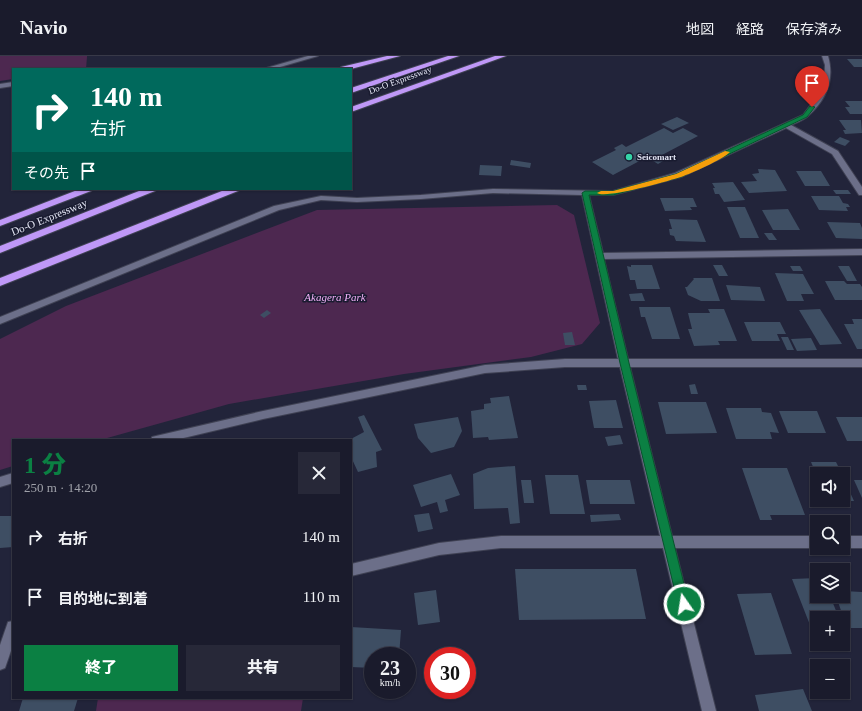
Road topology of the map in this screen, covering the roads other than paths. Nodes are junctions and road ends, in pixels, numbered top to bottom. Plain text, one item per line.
1 (315, 56) edge
2 (396, 56) edge
3 (455, 56) edge
4 (502, 56) edge
5 (825, 56) edge
6 (270, 68) edge
7 (348, 68) edge
8 (12, 84) edge
9 (0, 86) edge
10 (352, 91) edge
11 (352, 110) edge
12 (786, 125) junction
13 (85, 190) edge
14 (150, 190) edge
15 (232, 190) edge
16 (585, 193) junction
17 (862, 193) edge
18 (0, 223) edge
19 (0, 250) edge
20 (862, 252) edge
21 (600, 256) junction
22 (0, 282) edge
23 (0, 321) edge
24 (624, 363) junction
25 (862, 363) edge
26 (160, 439) edge
27 (12, 478) edge
28 (0, 482) edge
29 (669, 542) junction
30 (810, 542) edge
31 (850, 542) edge
32 (862, 542) edge
33 (352, 570) edge
34 (12, 631) edge
35 (6, 655) edge
36 (709, 711) edge

1 - 6 street
2 - 7 highway
3 - 10 highway, Do-O Expressway
4 - 11 highway, Do-O Expressway
5 - 12 street
8 - 9 street
12 - 16 street
12 - 17 street
13 - 18 highway, Do-O Expressway
14 - 19 highway, Do-O Expressway
15 - 22 highway
16 - 21 street
16 - 23 street
20 - 21 street
21 - 24 street
24 - 25 street
24 - 26 street
24 - 29 street
27 - 28 street
29 - 30 street
29 - 33 street
29 - 36 street
31 - 32 street
34 - 35 street

